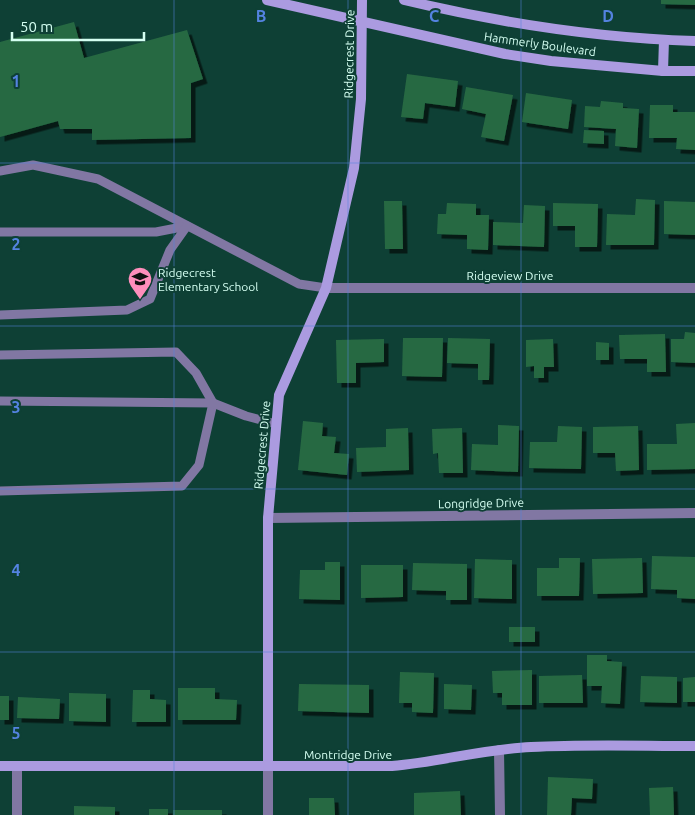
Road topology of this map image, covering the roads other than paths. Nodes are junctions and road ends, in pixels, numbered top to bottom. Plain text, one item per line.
1 (267, 0) edge
2 (362, 0) edge
3 (404, 0) edge
4 (361, 20) junction
5 (664, 40) junction
6 (695, 41) edge
7 (663, 71) junction
8 (695, 72) edge
9 (0, 171) edge
10 (186, 226) junction
11 (0, 232) edge
12 (326, 288) junction
13 (695, 288) edge
14 (0, 315) edge
15 (0, 355) edge
16 (0, 401) edge
17 (213, 403) junction
18 (276, 424) junction
19 (0, 490) edge
20 (695, 512) edge
21 (268, 518) junction
22 (695, 746) edge
23 (499, 750) junction
24 (0, 766) edge
25 (17, 766) junction
26 (268, 766) junction
27 (17, 815) edge
28 (268, 815) edge
29 (500, 815) edge

1 - 4 street, Hammerly Boulevard
2 - 4 street, Ridgecrest Drive
3 - 5 street, Hammerly Boulevard
4 - 7 street, Hammerly Boulevard
4 - 12 street, Ridgecrest Drive
5 - 6 street, Hammerly Boulevard
5 - 7 street
7 - 8 street, Hammerly Boulevard
9 - 10 lane
10 - 11 lane
10 - 12 lane
10 - 14 lane
12 - 13 street, Ridgeview Drive
12 - 18 street, Ridgecrest Drive
15 - 17 lane
16 - 17 lane
17 - 18 lane
17 - 19 lane
18 - 21 street, Ridgecrest Drive
20 - 21 street, Longridge Drive
21 - 26 street, Ridgecrest Drive
22 - 23 street, Montridge Drive
23 - 26 street, Montridge Drive
23 - 29 street
24 - 25 street, Montridge Drive
25 - 26 street, Montridge Drive
25 - 27 street
26 - 28 street, Ridgecrest Drive

